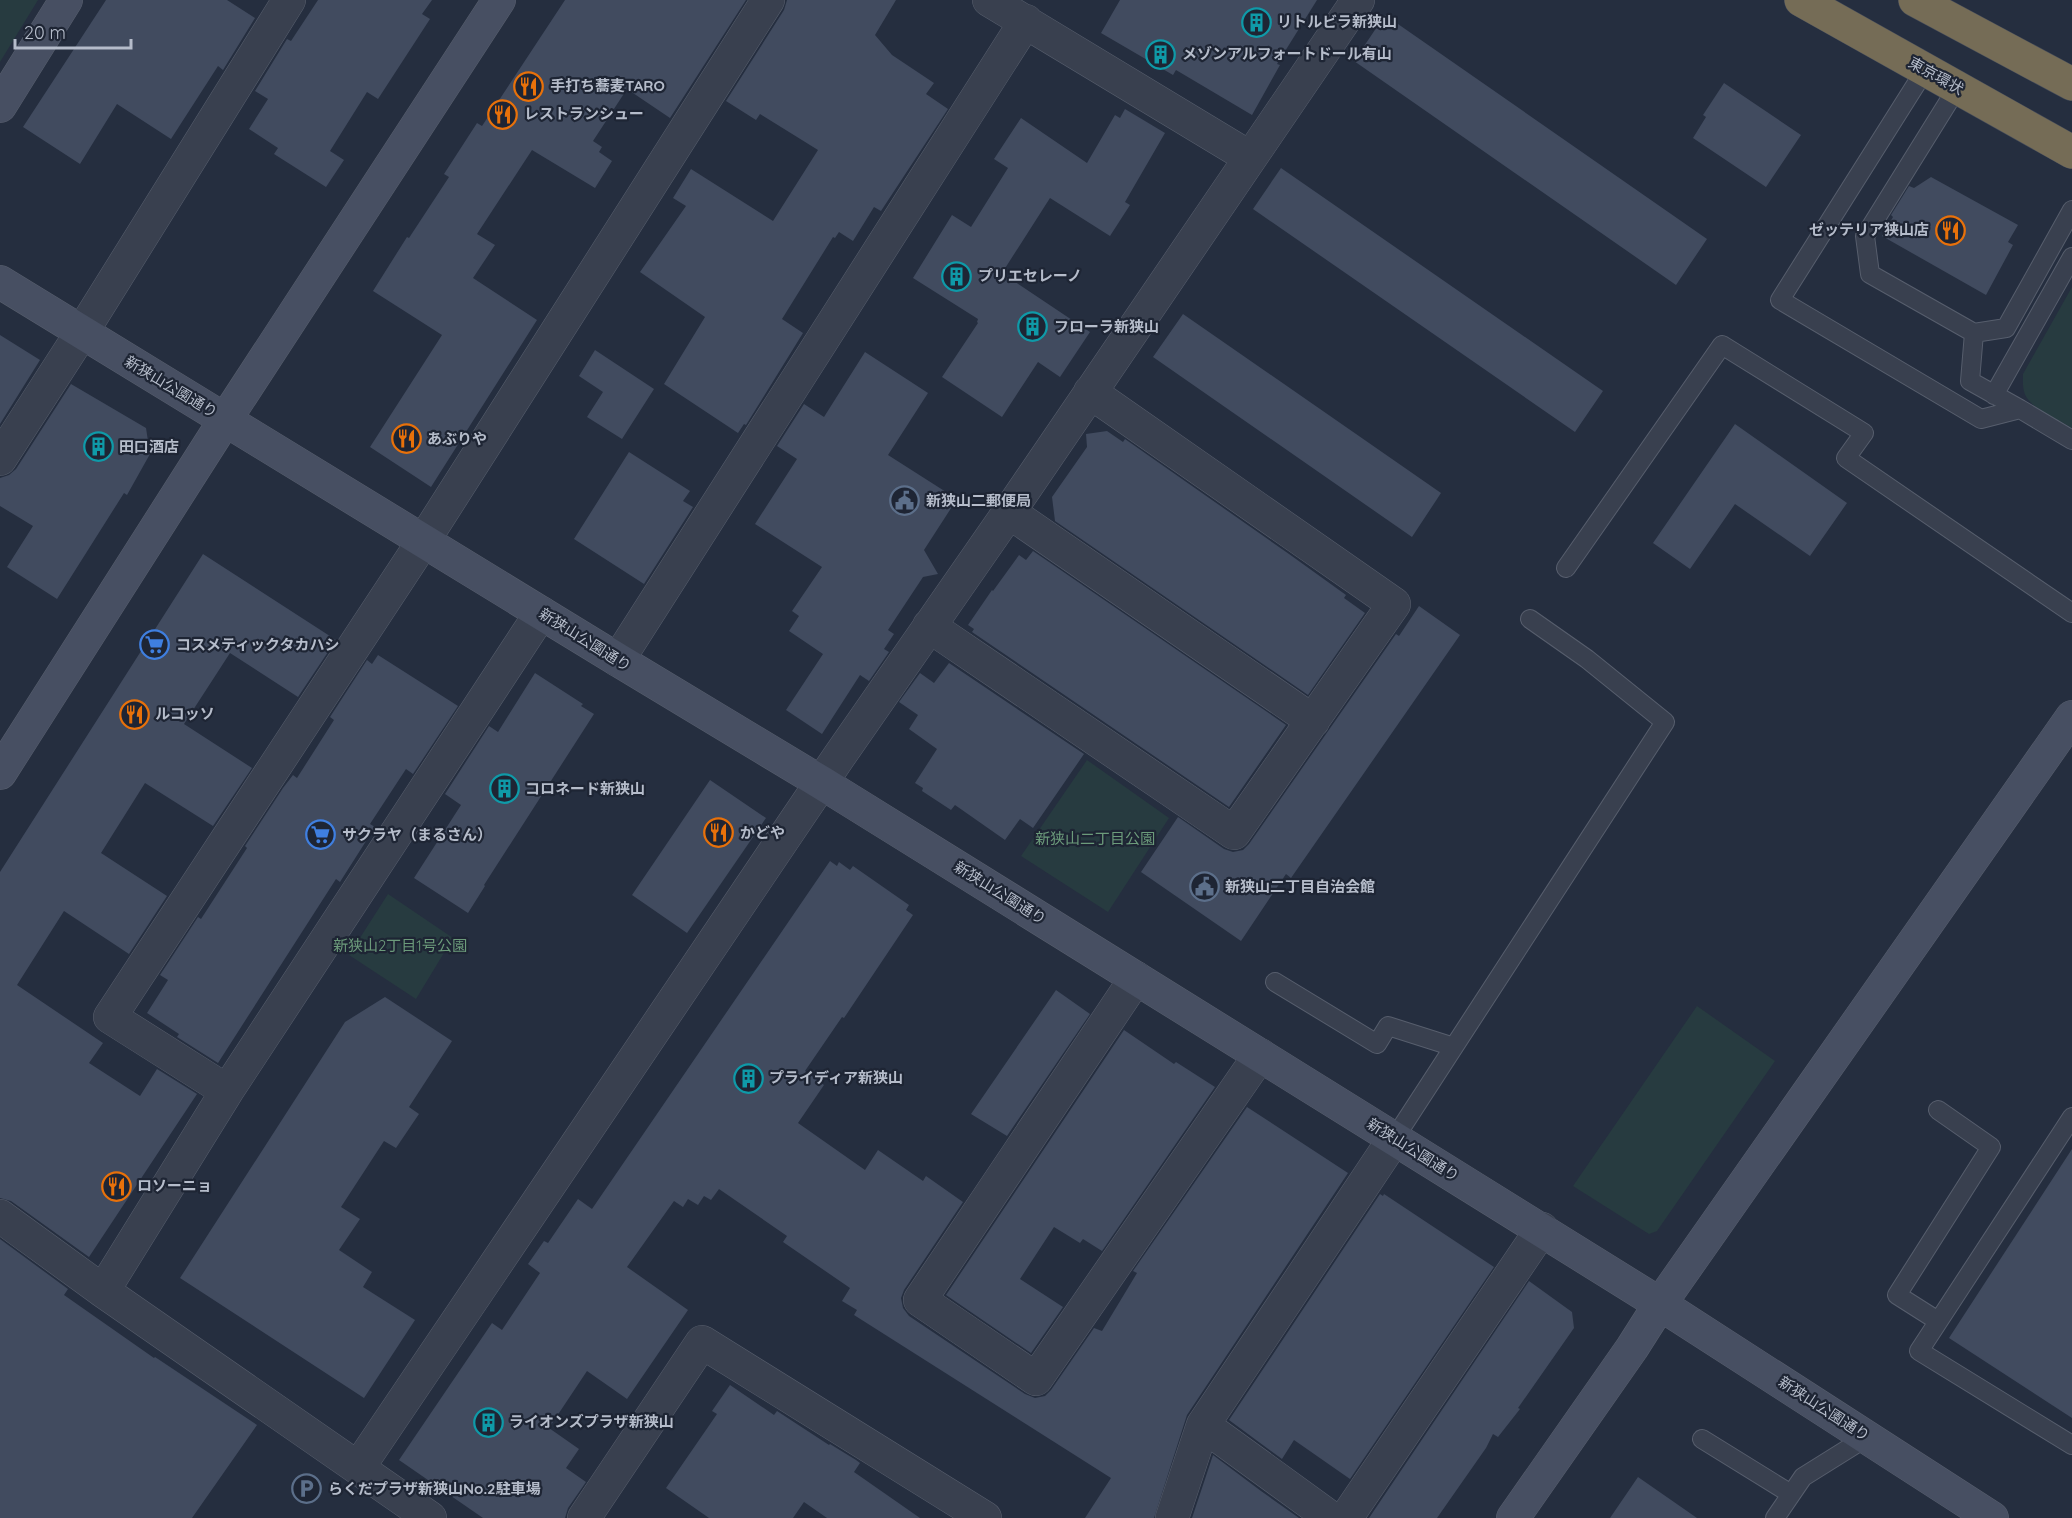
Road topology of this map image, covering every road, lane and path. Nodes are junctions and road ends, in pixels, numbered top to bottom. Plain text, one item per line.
1 (66, 0) edge
2 (289, 0) edge
3 (499, 0) edge
4 (768, 0) edge
5 (989, 0) edge
6 (1801, 0) edge
7 (1915, 0) edge
8 (1354, 1) edge
9 (1026, 21) junction
10 (1925, 70) junction
11 (2072, 84) edge
12 (1957, 88) junction
13 (0, 106) edge
14 (2072, 152) edge
15 (1250, 157) junction
16 (2072, 210) edge
17 (2072, 257) edge
18 (0, 282) edge
19 (82, 332) junction
20 (1974, 333) junction
21 (1090, 392) junction
22 (1994, 395) junction
23 (2020, 409) junction
24 (225, 420) junction
25 (2072, 441) edge
26 (0, 459) edge
27 (1009, 512) junction
28 (424, 540) junction
29 (1566, 568) dead end
30 (541, 613) junction
31 (2072, 613) edge
32 (1530, 619) dead end
33 (929, 626) junction
34 (618, 660) junction
35 (2072, 717) edge
36 (1313, 721) junction
37 (0, 772) edge
38 (822, 783) junction
39 (1136, 978) junction
40 (1275, 982) dead end
41 (1454, 1047) junction
42 (1260, 1055) junction
43 (227, 1091) junction
44 (1938, 1110) dead end
45 (2072, 1117) edge
46 (1394, 1139) junction
47 (0, 1216) edge
48 (1542, 1229) junction
49 (103, 1291) junction
50 (1660, 1304) junction
51 (1938, 1321) junction
52 (1203, 1425) junction
53 (1867, 1437) junction
54 (1702, 1439) dead end
55 (2072, 1445) edge
56 (358, 1468) junction
57 (1791, 1494) junction
58 (430, 1518) edge
59 (584, 1518) edge
60 (985, 1518) edge
61 (1172, 1518) edge
62 (1331, 1518) edge
63 (1346, 1518) edge
64 (1513, 1518) edge
65 (1775, 1518) edge
66 (1992, 1518) edge

1 - 13 street
2 - 19 street
3 - 24 street
4 - 28 street
5 - 9 street
6 - 10 highway, 東京環状
7 - 11 highway
8 - 15 street
9 - 15 street
9 - 34 street
10 - 12 highway, 東京環状
10 - 23 lane
12 - 14 highway, 東京環状
12 - 20 lane
15 - 21 street
16 - 20 lane
17 - 22 lane
18 - 19 street, 新狭山公園通り
19 - 24 street, 新狭山公園通り
19 - 26 street
20 - 22 lane
21 - 27 street
21 - 36 street
22 - 23 lane
23 - 25 lane
24 - 28 street, 新狭山公園通り
24 - 37 street
27 - 33 street
27 - 36 street
28 - 30 street, 新狭山公園通り
28 - 43 street
29 - 31 lane
30 - 34 street, 新狭山公園通り
30 - 43 street
32 - 41 lane
33 - 36 street
33 - 38 street
34 - 38 street, 新狭山公園通り
35 - 50 street
38 - 39 street, 新狭山公園通り
38 - 56 street
39 - 42 street, 新狭山公園通り
39 - 42 street
40 - 41 lane
41 - 46 lane
42 - 46 street, 新狭山公園通り
43 - 49 street
44 - 51 lane
45 - 51 lane
46 - 48 street, 新狭山公園通り
46 - 52 street
47 - 49 street
48 - 50 street, 新狭山公園通り
48 - 63 street
49 - 56 street
50 - 53 street, 新狭山公園通り
50 - 64 street
51 - 55 lane
52 - 61 street
52 - 62 street
53 - 57 lane
53 - 66 street, 新狭山公園通り
54 - 57 lane
56 - 58 street
57 - 65 lane
59 - 60 street

